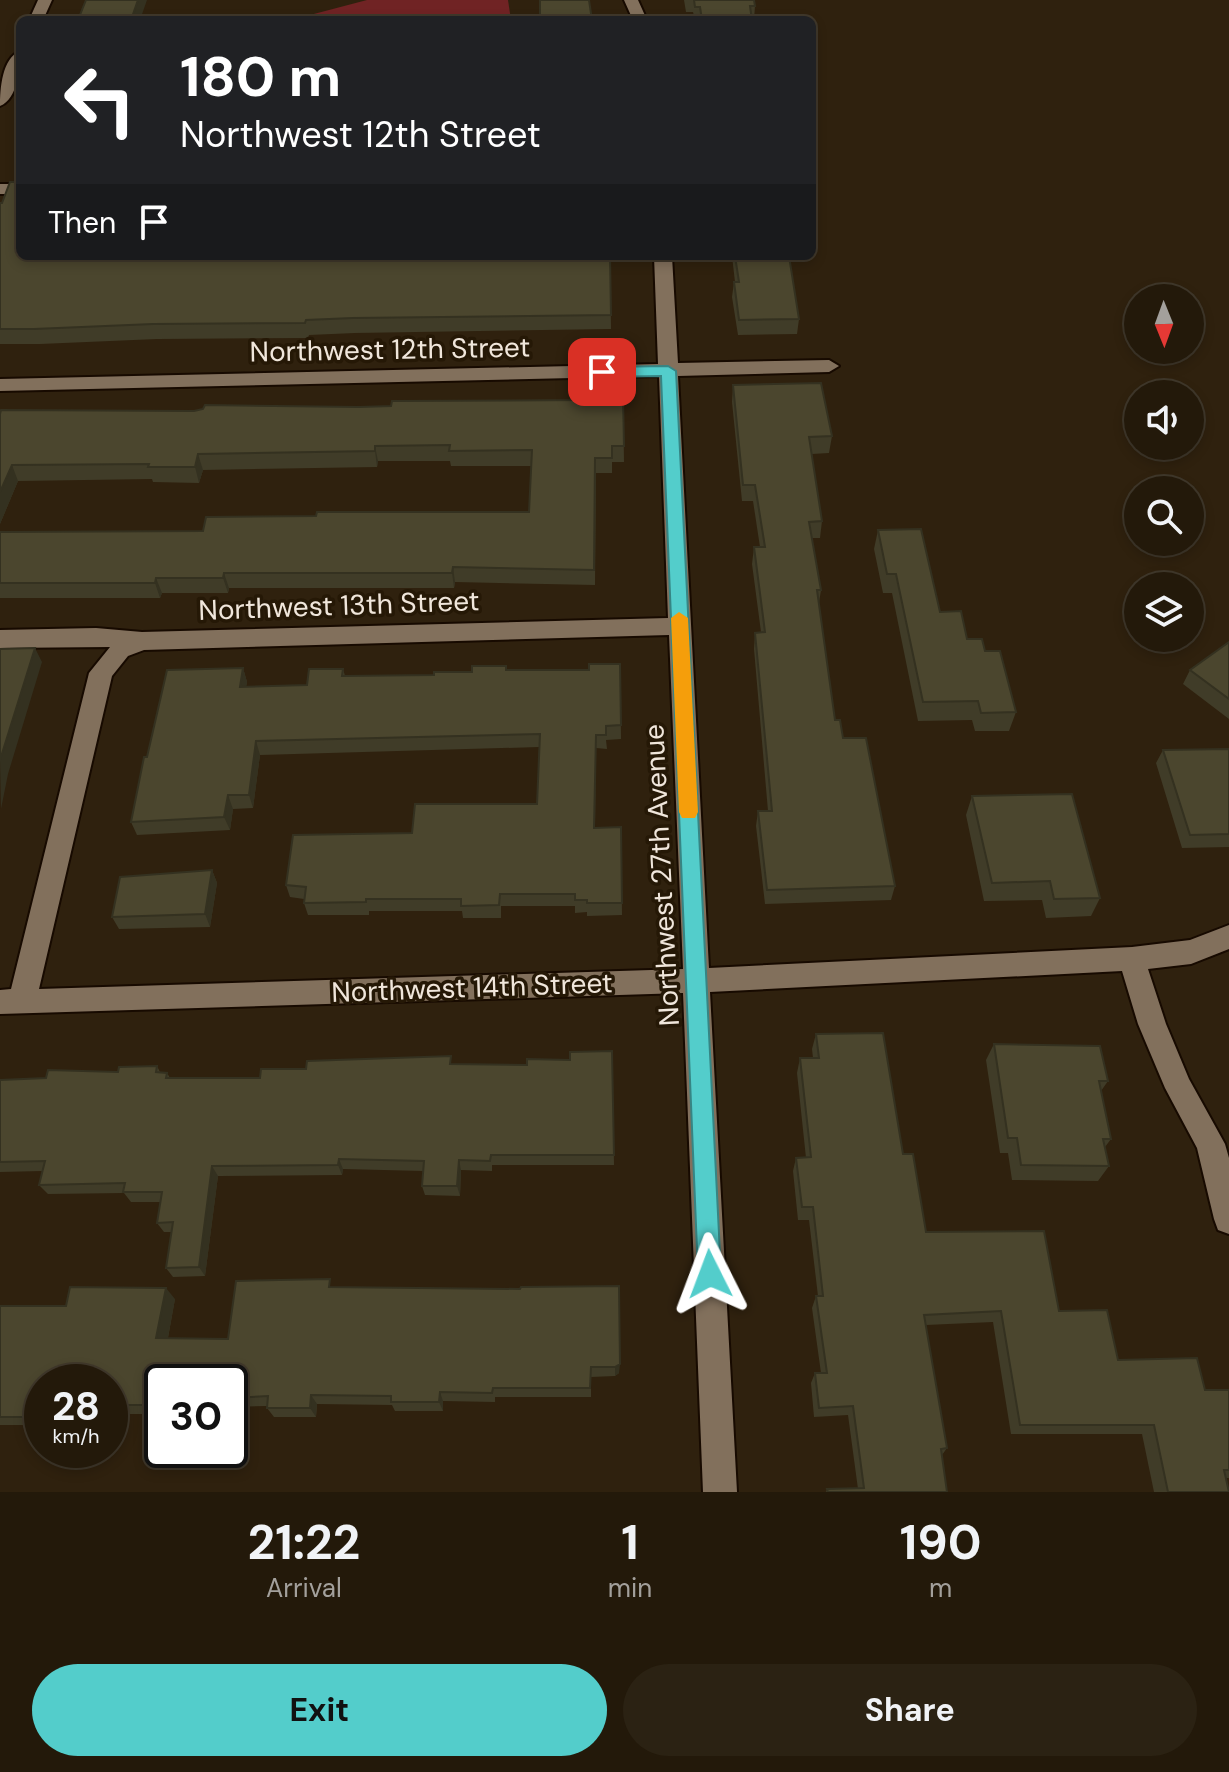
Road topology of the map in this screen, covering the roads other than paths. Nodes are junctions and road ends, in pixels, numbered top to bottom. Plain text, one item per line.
1 (11, 64) edge
2 (0, 101) edge
3 (663, 260) edge
4 (829, 366) dead end
5 (668, 371) junction
6 (0, 385) edge
7 (680, 626) junction
8 (0, 639) edge
9 (142, 641) junction
10 (1229, 937) edge
11 (1132, 959) junction
12 (696, 981) junction
13 (11, 1001) edge
14 (1229, 1219) edge
15 (720, 1492) edge

1 - 2 street
3 - 5 street, Northwest 27th Avenue
4 - 5 street, Northwest 12th Street
5 - 6 street, Northwest 12th Street
5 - 7 street, Northwest 27th Avenue
7 - 9 street, Northwest 13th Street
7 - 12 street, Northwest 27th Avenue
8 - 9 street, Northwest 13th Street
9 - 13 street
10 - 11 street, Northwest 14th Street
11 - 12 street, Northwest 14th Street
11 - 14 street
12 - 13 street, Northwest 14th Street
12 - 15 street, Northwest 27th Avenue

